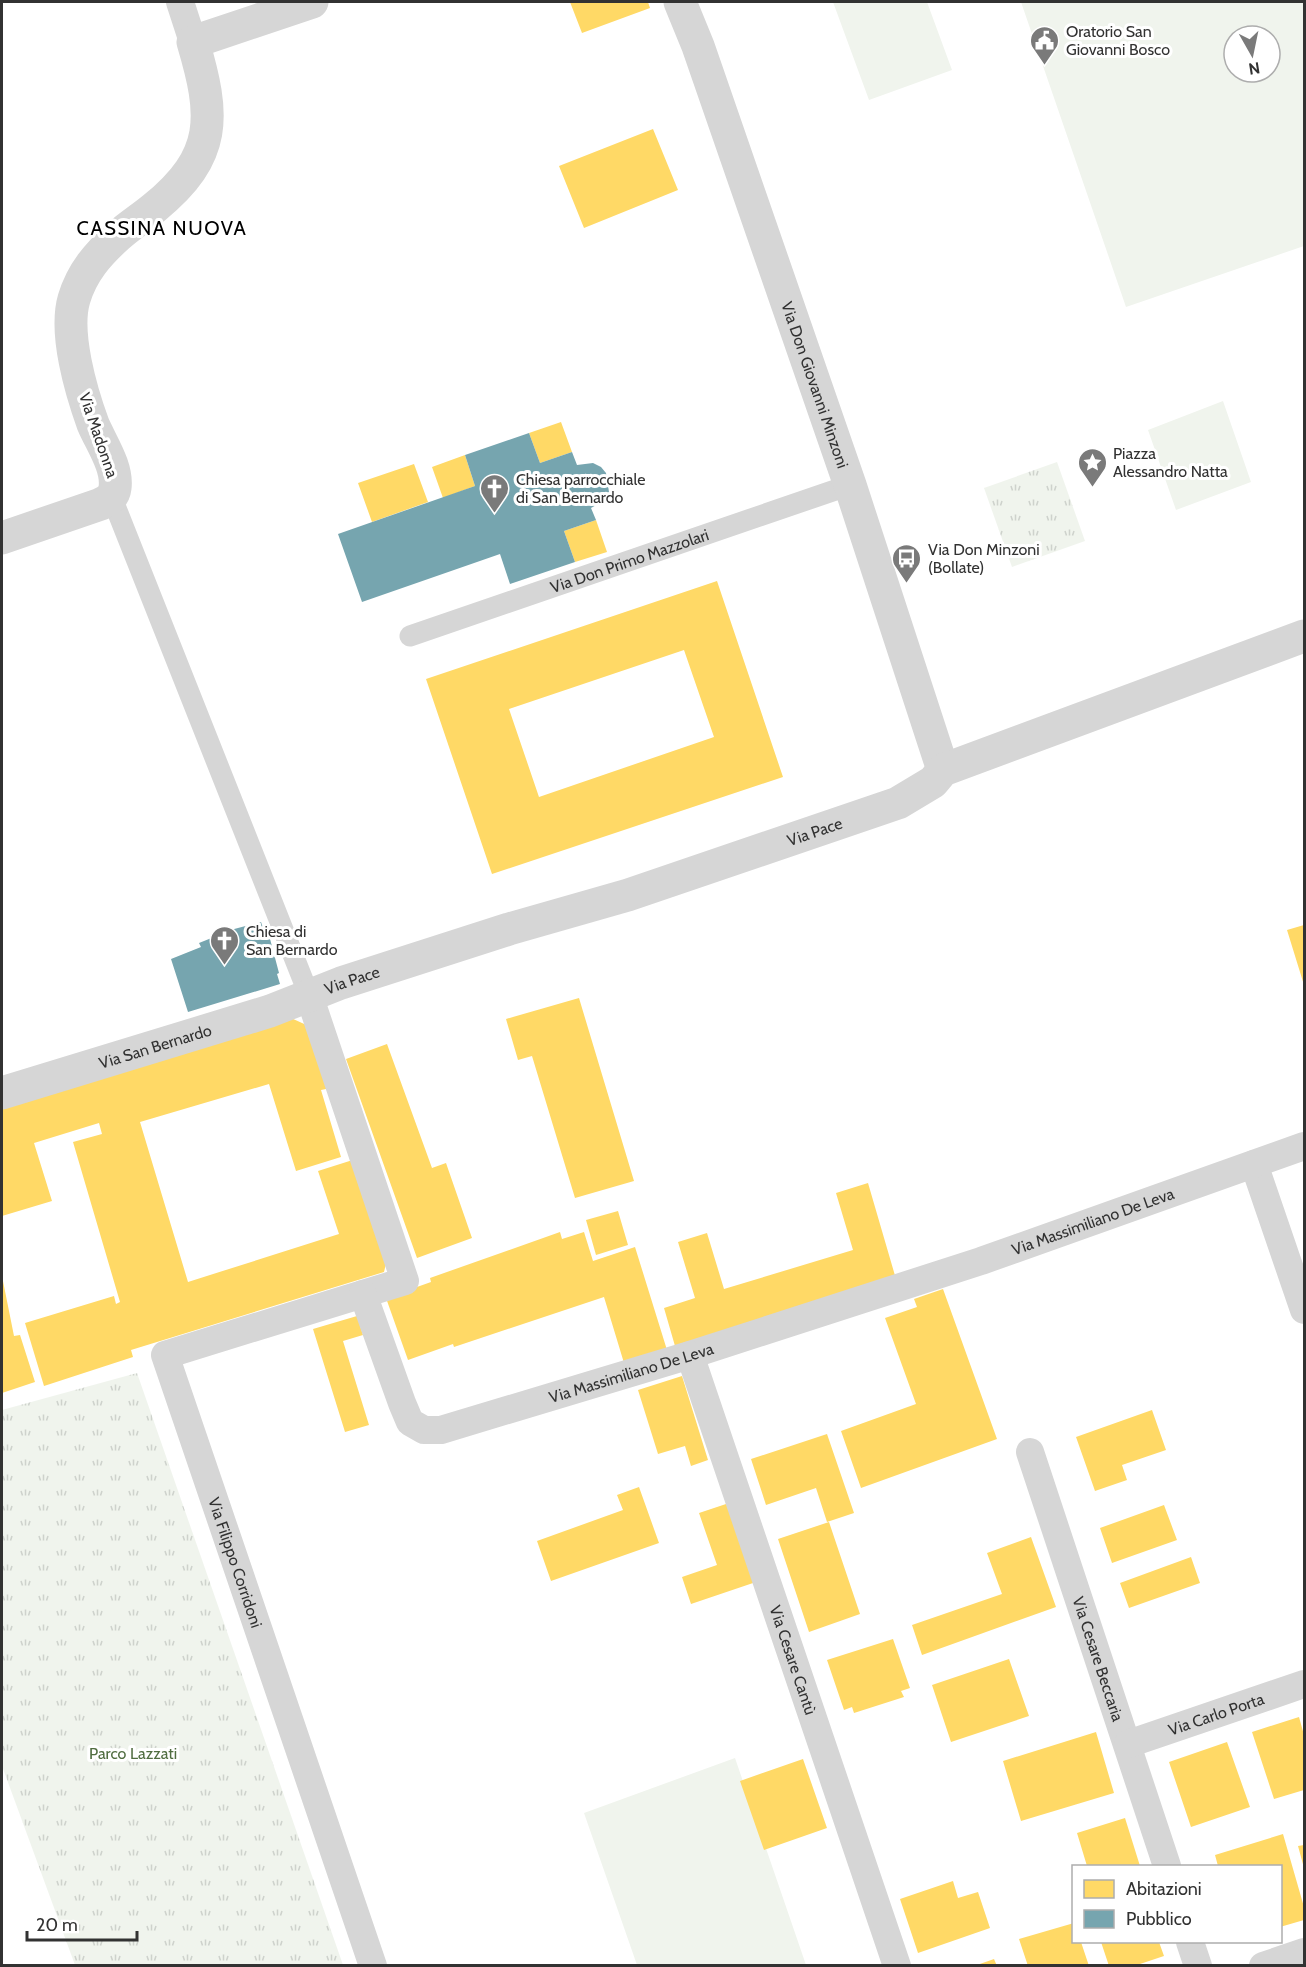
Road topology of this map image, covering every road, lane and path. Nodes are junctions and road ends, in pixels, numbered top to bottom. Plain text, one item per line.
1 (180, 2) edge
2 (312, 2) edge
3 (680, 2) edge
4 (193, 42) junction
5 (850, 485) junction
6 (112, 498) junction
7 (2, 538) edge
8 (411, 636) dead end
9 (1305, 636) edge
10 (943, 770) junction
11 (309, 995) junction
12 (2, 1093) edge
13 (1305, 1146) edge
14 (1254, 1164) junction
15 (363, 1294) junction
16 (1305, 1310) edge
17 (690, 1355) junction
18 (1030, 1452) dead end
19 (1305, 1684) edge
20 (1128, 1744) junction
21 (1167, 1865) edge
22 (1191, 1943) edge
23 (1305, 1952) edge
24 (373, 1965) edge
25 (897, 1965) edge
26 (1198, 1965) edge
27 (1263, 1965) edge

1 - 4 street, Via Madonna
2 - 4 street
3 - 5 street, Via Don Giovanni Minzoni
4 - 6 street, Via Madonna
5 - 8 street, Via Don Primo Mazzolari
5 - 10 street, Via Don Giovanni Minzoni
6 - 7 street
6 - 11 street, Via Madonna
9 - 10 street, Via Pace
10 - 11 street, Via Pace
11 - 12 street, Via San Bernardo
11 - 15 street
13 - 14 street, Via Massimiliano De Leva
14 - 16 street
14 - 17 street, Via Massimiliano De Leva
15 - 17 street, Via Massimiliano De Leva
15 - 24 street, Via Filippo Corridoni
17 - 25 street, Via Cesare Cantù
18 - 20 street, Via Cesare Beccaria
19 - 20 street, Via Carlo Porta
20 - 21 street, Via Cesare Beccaria
22 - 26 street
23 - 27 street

